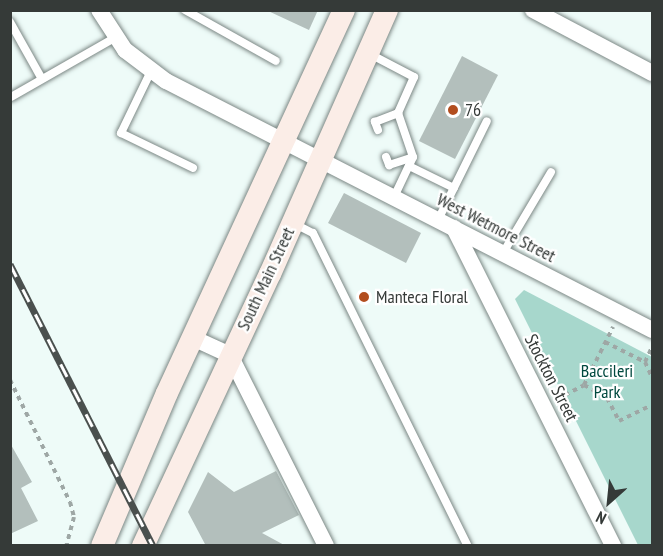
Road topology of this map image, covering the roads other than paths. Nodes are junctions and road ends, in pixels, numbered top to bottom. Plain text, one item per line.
1 (99, 10) edge
2 (185, 10) edge
3 (344, 10) edge
4 (387, 10) edge
5 (532, 10) edge
6 (10, 22) edge
7 (116, 37) junction
8 (368, 53) junction
9 (276, 61) dead end
10 (151, 70) junction
11 (652, 73) edge
12 (42, 80) junction
13 (10, 97) edge
14 (398, 113) junction
15 (487, 121) dead end
16 (378, 130) dead end
17 (284, 140) junction
18 (386, 157) dead end
19 (322, 159) junction
20 (411, 161) junction
21 (193, 168) dead end
22 (550, 172) dead end
23 (454, 188) junction
24 (394, 197) junction
25 (438, 220) junction
26 (293, 223) junction
27 (454, 228) junction
28 (503, 253) junction
29 (652, 330) edge
30 (193, 338) junction
31 (230, 355) junction
32 (102, 546) edge
33 (143, 546) edge
34 (326, 546) edge
35 (468, 546) edge
36 (613, 546) edge

1 - 7 street, West Wetmore Street
2 - 9 lane
3 - 17 main road
4 - 8 main road, South Main Street
5 - 11 street
6 - 12 lane
7 - 10 street, West Wetmore Street
7 - 12 lane
8 - 14 lane
8 - 19 main road, South Main Street
10 - 17 street, West Wetmore Street
10 - 21 lane
12 - 13 lane
14 - 16 lane
14 - 20 lane
15 - 23 lane
17 - 19 street, West Wetmore Street
17 - 30 main road
18 - 20 lane
19 - 24 street, West Wetmore Street
19 - 26 main road, South Main Street
20 - 23 lane
20 - 24 lane
22 - 28 lane
23 - 25 lane
24 - 25 street, West Wetmore Street
25 - 27 street, West Wetmore Street
26 - 31 main road, South Main Street
26 - 35 lane
27 - 28 street, West Wetmore Street
27 - 36 street, Stockton Street
28 - 29 street, West Wetmore Street
30 - 31 street
30 - 32 main road
31 - 33 main road, South Main Street
31 - 34 street

